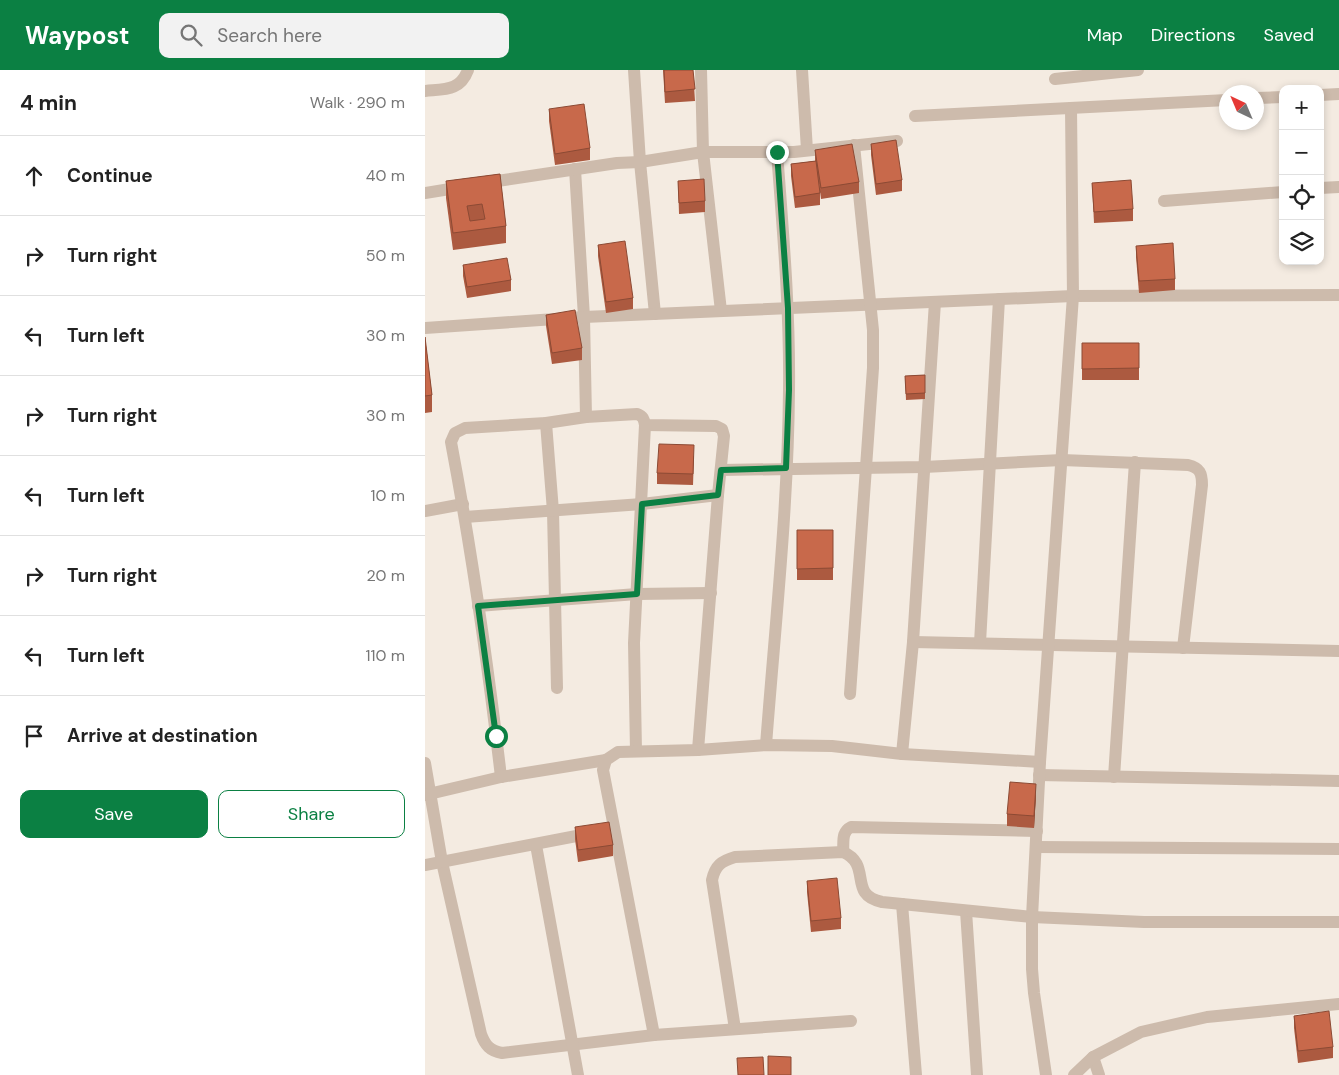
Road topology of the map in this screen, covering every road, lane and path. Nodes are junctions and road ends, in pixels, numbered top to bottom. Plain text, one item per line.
1 (468, 70) edge
2 (634, 70) edge
3 (701, 70) edge
4 (802, 70) edge
5 (810, 70) edge
6 (1138, 70) edge
7 (1101, 72) edge
8 (1055, 79) dead end
9 (425, 91) edge
10 (1339, 94) edge
11 (1324, 95) edge
12 (1279, 97) edge
13 (1264, 98) edge
14 (1219, 100) edge
15 (1071, 108) junction
16 (915, 116) dead end
17 (897, 141) edge
18 (854, 145) junction
19 (807, 150) junction
20 (703, 152) junction
21 (777, 152) junction
22 (640, 162) junction
23 (575, 169) junction
24 (1339, 187) edge
25 (1324, 188) edge
26 (1279, 192) edge
27 (425, 193) edge
28 (1164, 201) dead end
29 (1339, 295) edge
30 (1073, 296) junction
31 (999, 299) junction
32 (935, 302) junction
33 (871, 305) junction
34 (788, 308) junction
35 (721, 311) junction
36 (655, 314) junction
37 (584, 317) junction
38 (425, 328) edge
39 (586, 417) junction
40 (546, 423) junction
41 (645, 425) junction
42 (1062, 460) junction
43 (1135, 462) junction
44 (991, 464) junction
45 (786, 468) junction
46 (866, 468) junction
47 (924, 468) junction
48 (721, 470) junction
49 (718, 495) junction
50 (463, 504) junction
51 (642, 504) junction
52 (425, 511) edge
53 (553, 511) junction
54 (465, 517) junction
55 (711, 593) junction
56 (637, 594) junction
57 (555, 599) junction
58 (478, 606) junction
59 (913, 642) junction
60 (980, 644) junction
61 (1049, 645) junction
62 (1122, 647) junction
63 (1183, 648) junction
64 (1339, 651) edge
65 (557, 688) dead end
66 (850, 694) dead end
67 (767, 745) junction
68 (698, 750) junction
69 (636, 751) junction
70 (902, 754) junction
71 (606, 760) junction
72 (1040, 762) junction
73 (425, 763) edge
74 (1039, 775) junction
75 (501, 777) junction
76 (1114, 777) junction
77 (1339, 781) edge
78 (427, 794) edge
79 (613, 829) junction
80 (1037, 831) junction
81 (536, 844) junction
82 (1036, 847) junction
83 (1339, 849) edge
84 (843, 852) junction
85 (442, 862) junction
86 (425, 865) edge
87 (901, 904) junction
88 (965, 911) junction
89 (1032, 918) junction
90 (1339, 922) edge
91 (1339, 1004) edge
92 (851, 1021) dead end
93 (735, 1029) junction
94 (654, 1035) junction
95 (573, 1044) junction
96 (1093, 1057) junction
97 (579, 1075) edge
98 (916, 1075) edge
99 (977, 1075) edge
100 (1046, 1075) edge
101 (1074, 1075) edge
102 (1099, 1075) edge

1 - 9 street
2 - 22 street
3 - 20 street
4 - 5 street
4 - 19 street
6 - 7 street
7 - 8 street
10 - 11 street
12 - 13 street
14 - 15 street
15 - 16 street
15 - 30 street
17 - 18 street
18 - 19 street
18 - 33 street
19 - 21 street
20 - 21 street
20 - 22 street
20 - 35 street
21 - 34 street
22 - 23 street
22 - 36 street
23 - 27 street
23 - 37 street
24 - 25 street
26 - 28 street
29 - 30 street
30 - 31 street
30 - 42 street
31 - 32 street
31 - 44 street
32 - 33 street
32 - 47 street
33 - 34 street
33 - 46 street
34 - 35 street
34 - 45 street
35 - 36 street
36 - 37 street
37 - 38 street
37 - 39 street
39 - 40 street
39 - 41 street
40 - 50 street
40 - 53 street
41 - 48 street
41 - 51 street
42 - 43 street
42 - 44 street
42 - 61 street
43 - 62 street
43 - 63 street
44 - 47 street
44 - 60 street
45 - 46 street
45 - 48 street
45 - 67 street
46 - 47 street
46 - 66 street
47 - 59 street
48 - 49 street
49 - 51 street
49 - 55 street
50 - 52 street
50 - 54 street
51 - 53 street
51 - 56 street
53 - 54 street
53 - 57 street
54 - 58 street
55 - 56 street
55 - 68 street
56 - 57 street
56 - 69 street
57 - 58 street
57 - 65 street
58 - 75 street
59 - 60 street
59 - 70 street
60 - 61 street
61 - 62 street
61 - 72 street
62 - 63 street
62 - 76 street
63 - 64 street
67 - 68 street
67 - 70 street
68 - 69 street
69 - 71 street
70 - 72 street
71 - 75 street
71 - 79 street
72 - 74 street
73 - 78 street
74 - 76 street
74 - 80 street
75 - 78 street
76 - 77 street
78 - 85 street
79 - 81 street
79 - 94 street
80 - 82 street
80 - 84 street
81 - 85 street
81 - 95 street
82 - 83 street
82 - 89 street
84 - 87 street
84 - 93 street
85 - 86 street
85 - 95 street
87 - 88 street
87 - 98 street
88 - 89 street
88 - 99 street
89 - 90 street
89 - 100 street
91 - 96 street
92 - 93 street
93 - 94 street
94 - 95 street
95 - 97 street
96 - 101 street
96 - 102 street

